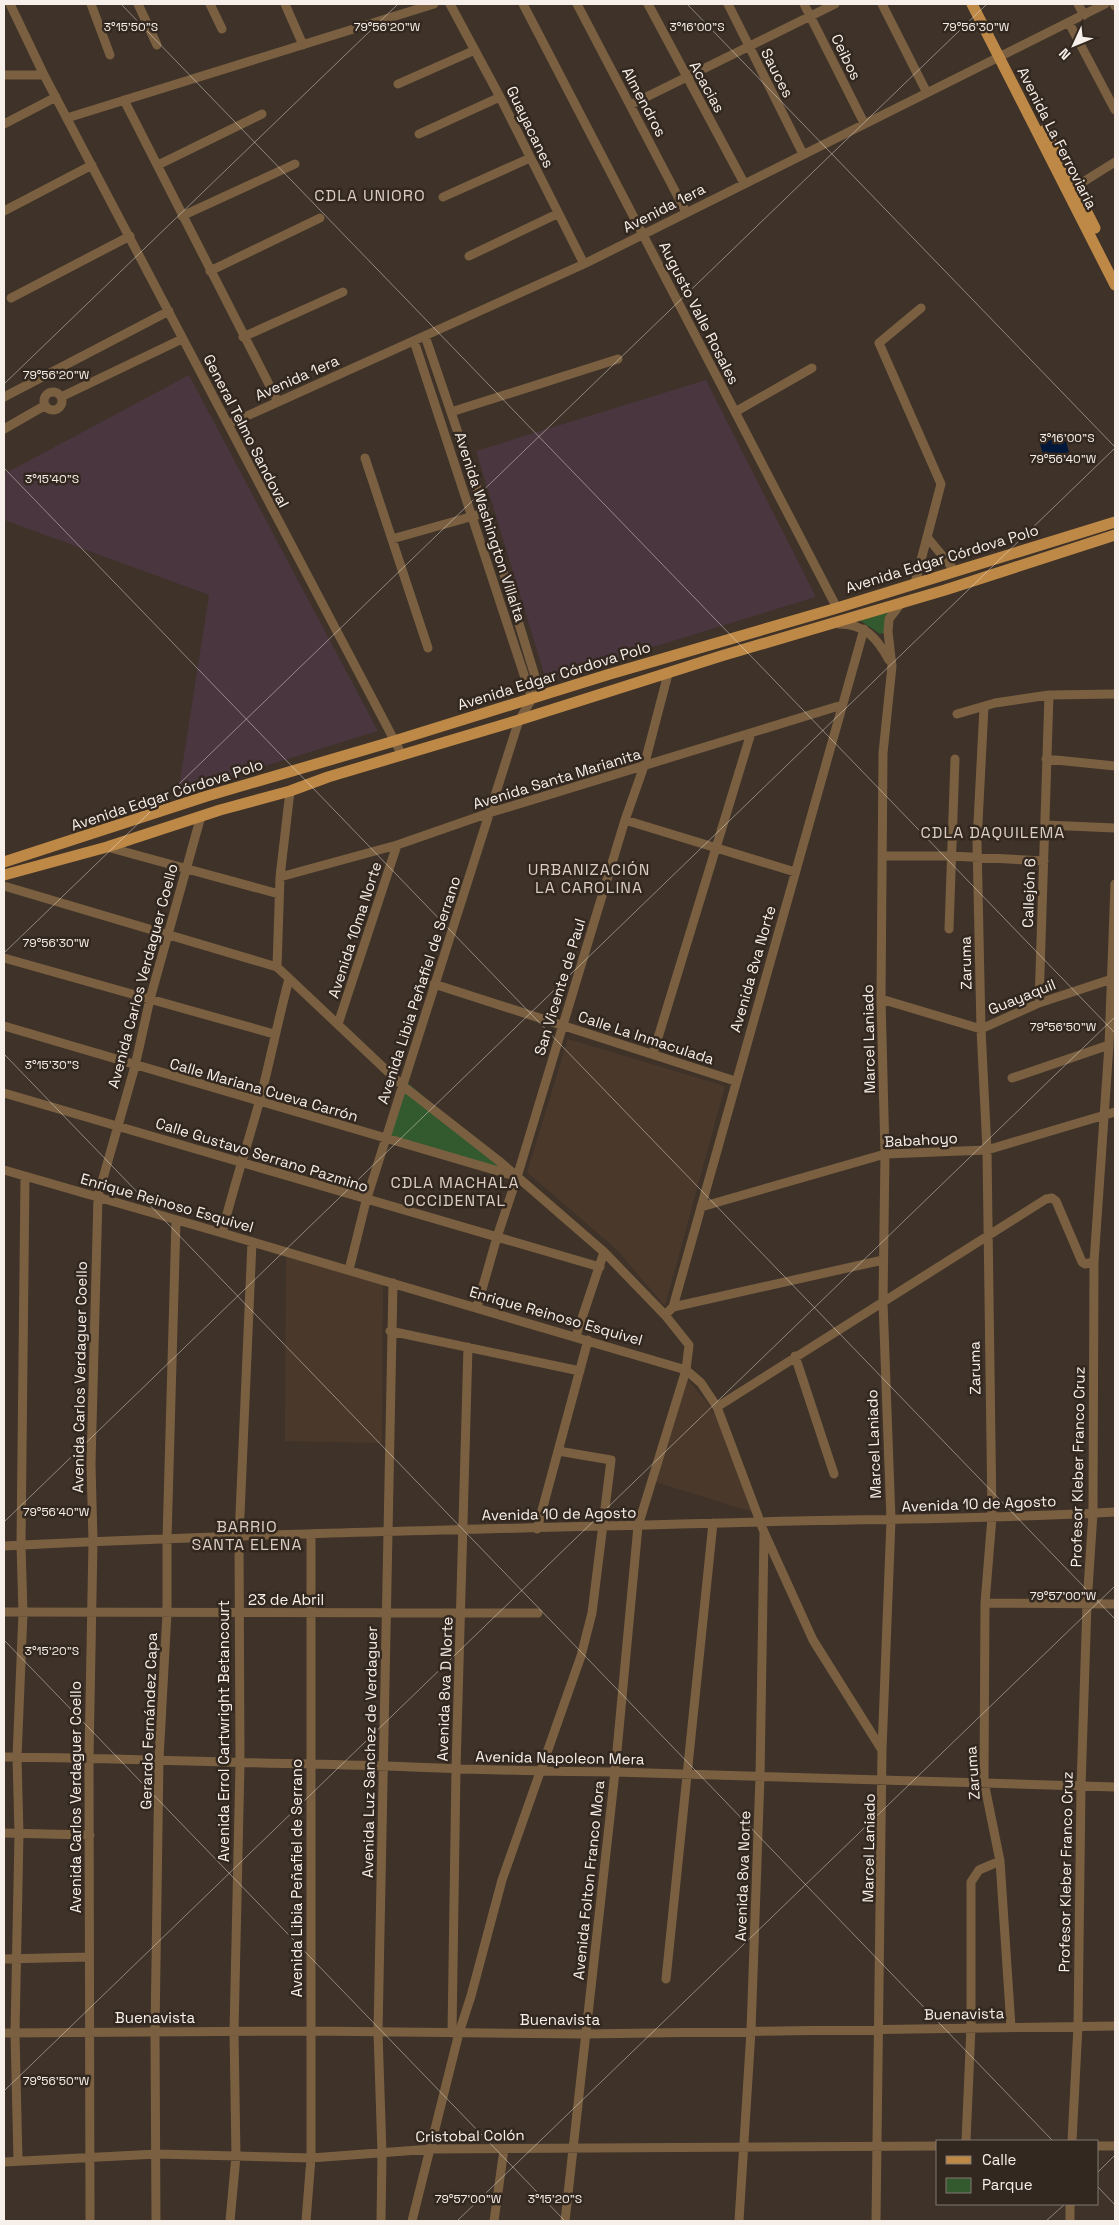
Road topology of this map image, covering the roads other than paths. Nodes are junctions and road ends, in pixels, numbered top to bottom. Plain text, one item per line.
1 (10, 4) edge
2 (91, 4) edge
3 (138, 4) edge
4 (210, 4) edge
5 (434, 4) edge
6 (450, 4) edge
7 (523, 4) edge
8 (577, 4) edge
9 (648, 4) edge
10 (728, 4) edge
11 (804, 4) edge
12 (835, 4) edge
13 (882, 4) edge
14 (972, 4) edge
15 (981, 4) edge
16 (1078, 4) edge
17 (1106, 4) edge
18 (289, 5) edge
19 (1084, 15) junction
20 (810, 16) junction
21 (1069, 22) junction
22 (222, 29) dead end
23 (157, 45) dead end
24 (304, 45) junction
25 (749, 46) junction
26 (475, 50) junction
27 (110, 54) dead end
28 (1002, 55) junction
29 (4, 75) edge
30 (44, 75) junction
31 (686, 78) junction
32 (398, 84) dead end
33 (927, 94) junction
34 (56, 97) junction
35 (500, 97) junction
36 (124, 100) junction
37 (630, 105) junction
38 (1115, 110) edge
39 (262, 114) dead end
40 (67, 118) junction
41 (864, 123) junction
42 (4, 124) edge
43 (419, 134) dead end
44 (802, 154) junction
45 (530, 158) junction
46 (1115, 162) edge
47 (295, 164) dead end
48 (158, 165) junction
49 (92, 166) junction
50 (744, 183) junction
51 (1074, 187) junction
52 (443, 197) dead end
53 (4, 211) edge
54 (686, 212) junction
55 (557, 214) junction
56 (182, 216) junction
57 (320, 218) dead end
58 (643, 233) junction
59 (130, 236) junction
60 (468, 256) dead end
61 (584, 264) junction
62 (1115, 270) edge
63 (210, 271) junction
64 (1115, 285) edge
65 (343, 292) dead end
66 (11, 298) dead end
67 (920, 308) dead end
68 (169, 311) junction
69 (425, 336) junction
70 (244, 337) junction
71 (182, 339) junction
72 (414, 341) junction
73 (618, 358) dead end
74 (812, 368) dead end
75 (4, 397) edge
76 (61, 397) junction
77 (278, 402) junction
78 (44, 406) junction
79 (451, 412) junction
80 (735, 412) junction
81 (229, 424) junction
82 (4, 429) edge
83 (365, 458) dead end
84 (485, 512) junction
85 (473, 516) junction
86 (1115, 522) edge
87 (1115, 536) edge
88 (927, 537) junction
89 (392, 539) junction
90 (954, 571) junction
91 (915, 583) junction
92 (902, 602) junction
93 (837, 608) junction
94 (831, 624) junction
95 (864, 629) junction
96 (428, 648) dead end
97 (892, 666) junction
98 (668, 674) junction
99 (1115, 694) edge
100 (1049, 695) junction
101 (536, 698) junction
102 (842, 705) junction
103 (984, 707) junction
104 (957, 714) dead end
105 (520, 720) junction
106 (751, 732) junction
107 (393, 741) junction
108 (402, 755) junction
109 (955, 759) dead end
110 (1046, 759) junction
111 (644, 766) junction
112 (1115, 766) edge
113 (290, 791) junction
114 (489, 814) junction
115 (201, 816) junction
116 (625, 820) junction
117 (1045, 825) junction
118 (1115, 828) edge
119 (397, 845) junction
120 (107, 847) junction
121 (717, 848) junction
122 (883, 856) junction
123 (951, 856) junction
124 (978, 857) junction
125 (1044, 861) junction
126 (4, 862) edge
127 (185, 868) junction
128 (795, 872) junction
129 (4, 875) edge
130 (280, 877) junction
131 (1115, 884) edge
132 (4, 886) edge
133 (279, 894) junction
134 (949, 929) dead end
135 (168, 933) junction
136 (4, 958) edge
137 (277, 967) junction
138 (289, 979) junction
139 (1114, 979) edge
140 (434, 984) junction
141 (150, 999) junction
142 (881, 999) junction
143 (1039, 1003) junction
144 (338, 1024) junction
145 (4, 1026) edge
146 (562, 1026) junction
147 (981, 1029) junction
148 (274, 1034) junction
149 (1109, 1045) junction
150 (653, 1054) junction
151 (134, 1066) junction
152 (1012, 1078) dead end
153 (736, 1081) junction
154 (403, 1086) junction
155 (4, 1093) edge
156 (259, 1102) junction
157 (1115, 1112) edge
158 (1104, 1116) junction
159 (116, 1126) junction
160 (386, 1140) junction
161 (987, 1150) junction
162 (886, 1154) junction
163 (240, 1161) junction
164 (4, 1170) edge
165 (25, 1177) junction
166 (517, 1177) junction
167 (98, 1196) junction
168 (366, 1200) junction
169 (701, 1207) junction
170 (176, 1221) junction
171 (222, 1233) junction
172 (987, 1236) junction
173 (497, 1237) junction
174 (252, 1242) junction
175 (604, 1252) junction
176 (883, 1260) junction
177 (1094, 1262) junction
178 (600, 1267) junction
179 (349, 1270) junction
180 (393, 1283) junction
181 (882, 1302) junction
182 (477, 1307) junction
183 (673, 1307) junction
184 (664, 1315) junction
185 (390, 1331) junction
186 (576, 1336) junction
187 (588, 1340) junction
188 (468, 1347) junction
189 (796, 1356) junction
190 (686, 1370) junction
191 (580, 1371) junction
192 (717, 1407) junction
193 (558, 1451) junction
194 (834, 1474) dead end
195 (1115, 1512) edge
196 (1093, 1514) junction
197 (992, 1517) junction
198 (891, 1520) junction
199 (761, 1522) junction
200 (713, 1523) junction
201 (638, 1526) junction
202 (603, 1527) junction
203 (464, 1529) junction
204 (537, 1529) junction
205 (387, 1532) junction
206 (764, 1532) junction
207 (311, 1534) junction
208 (239, 1537) junction
209 (167, 1539) junction
210 (92, 1540) junction
211 (21, 1545) junction
212 (4, 1546) edge
213 (985, 1603) junction
214 (1087, 1604) junction
215 (1115, 1604) edge
216 (4, 1612) edge
217 (23, 1612) junction
218 (92, 1613) junction
219 (167, 1613) junction
220 (538, 1613) dead end
221 (238, 1614) junction
222 (311, 1614) junction
223 (386, 1614) junction
224 (460, 1614) junction
225 (882, 1750) junction
226 (4, 1757) edge
227 (17, 1757) junction
228 (89, 1758) junction
229 (159, 1759) junction
230 (240, 1764) junction
231 (311, 1764) junction
232 (383, 1766) junction
233 (456, 1769) junction
234 (542, 1772) junction
235 (614, 1772) junction
236 (687, 1774) junction
237 (760, 1776) junction
238 (884, 1779) junction
239 (984, 1782) junction
240 (1081, 1787) junction
241 (1115, 1787) edge
242 (4, 1834) edge
243 (19, 1834) junction
244 (90, 1835) junction
245 (1000, 1861) junction
246 (90, 1957) junction
247 (4, 1959) edge
248 (17, 1959) junction
249 (666, 1979) dead end
250 (1078, 2026) junction
251 (1115, 2026) edge
252 (1011, 2027) junction
253 (971, 2028) junction
254 (879, 2029) junction
255 (751, 2030) junction
256 (311, 2031) junction
257 (89, 2032) junction
258 (155, 2032) junction
259 (234, 2032) junction
260 (378, 2032) junction
261 (4, 2033) edge
262 (14, 2033) junction
263 (456, 2033) junction
264 (585, 2034) junction
265 (966, 2140) edge
266 (1072, 2140) edge
267 (744, 2146) junction
268 (876, 2146) junction
269 (936, 2146) edge
270 (1099, 2146) edge
271 (1115, 2146) edge
272 (572, 2148) junction
273 (432, 2149) junction
274 (504, 2149) junction
275 (382, 2153) junction
276 (157, 2154) junction
277 (236, 2156) junction
278 (89, 2158) junction
279 (311, 2158) junction
280 (18, 2161) junction
281 (4, 2162) edge
282 (1070, 2205) edge
283 (90, 2221) edge
284 (156, 2221) edge
285 (230, 2221) edge
286 (306, 2221) edge
287 (381, 2221) edge
288 (412, 2221) edge
289 (494, 2221) edge
290 (565, 2221) edge
291 (739, 2221) edge
292 (876, 2221) edge
293 (1070, 2221) edge

1 - 30 street, General Telmo Sandoval
2 - 27 street
3 - 23 street
4 - 22 street
5 - 24 street
6 - 26 street, Guayacanes
7 - 58 street, Augusto Valle Rosales
8 - 37 street, Almendros
9 - 31 street, Acacias
10 - 25 street, Sauces
11 - 20 street, Ceibos
12 - 20 street
13 - 33 street
14 - 28 main road, Avenida La Ferroviaria
15 - 28 main road, Avenida La Ferroviaria
16 - 19 street
17 - 19 street, Avenida 1era
18 - 24 street
19 - 21 street, Avenida 1era
20 - 25 street
20 - 41 street, Ceibos
21 - 28 street, Avenida 1era
21 - 38 street
24 - 36 street
25 - 31 street
25 - 44 street, Sauces
26 - 32 street
26 - 35 street, Guayacanes
28 - 33 street, Avenida 1era
28 - 51 main road, Avenida La Ferroviaria
28 - 64 main road, Avenida La Ferroviaria
29 - 30 street
30 - 34 street, General Telmo Sandoval
31 - 37 street
31 - 50 street, Acacias
33 - 41 street, Avenida 1era
34 - 40 street, General Telmo Sandoval
34 - 42 street
35 - 43 street
35 - 45 street, Guayacanes
36 - 40 street
36 - 48 street
37 - 54 street, Almendros
39 - 48 street
40 - 49 street, General Telmo Sandoval
41 - 44 street, Avenida 1era
44 - 50 street, Avenida 1era
45 - 52 street
45 - 55 street, Guayacanes
46 - 51 street
47 - 56 street
48 - 56 street
49 - 53 street
49 - 59 street, General Telmo Sandoval
50 - 54 street, Avenida 1era
51 - 62 main road, Avenida La Ferroviaria
54 - 58 street, Avenida 1era
55 - 60 street
55 - 61 street, Guayacanes
56 - 63 street
57 - 63 street
58 - 61 street, Avenida 1era
58 - 80 street, Augusto Valle Rosales
59 - 66 street
59 - 68 street, General Telmo Sandoval
61 - 69 street, Avenida 1era
63 - 70 street
65 - 70 street
67 - 88 street
68 - 71 street, General Telmo Sandoval
68 - 75 street
69 - 72 street, Avenida 1era
69 - 79 street, Avenida Washington Villalta
70 - 77 street
71 - 76 street
71 - 81 street, General Telmo Sandoval
72 - 77 street, Avenida 1era
72 - 85 street, Avenida Washington Villalta
73 - 79 street
74 - 80 street
76 - 78 street
76 - 78 street
77 - 81 street, Avenida 1era
78 - 82 street
79 - 84 street, Avenida Washington Villalta
80 - 93 street, Augusto Valle Rosales
81 - 107 street, General Telmo Sandoval
83 - 89 street
84 - 85 street
84 - 101 street, Avenida Washington Villalta
85 - 89 street
85 - 101 street, Avenida Washington Villalta
86 - 90 main road, Avenida Edgar Córdova Polo
87 - 92 main road, Avenida Edgar Córdova Polo
88 - 90 street
88 - 91 street
89 - 96 street
90 - 91 main road, Avenida Edgar Córdova Polo
91 - 93 main road, Avenida Edgar Córdova Polo
92 - 94 main road, Avenida Edgar Córdova Polo
92 - 97 street, Marcel Laniado
93 - 101 main road, Avenida Edgar Córdova Polo
94 - 95 street
94 - 98 main road, Avenida Edgar Córdova Polo
95 - 97 street
95 - 102 street, Avenida 8va Norte
97 - 122 street, Marcel Laniado
98 - 105 main road, Avenida Edgar Córdova Polo
98 - 111 street, San Vicente de Paul
99 - 100 street
100 - 103 street
100 - 110 street, Callejón 6
101 - 105 street
101 - 107 main road, Avenida Edgar Córdova Polo
102 - 106 street, Avenida Santa Marianita
102 - 128 street, Avenida 8va Norte
103 - 104 street
103 - 124 street, Zaruma
105 - 108 main road, Avenida Edgar Córdova Polo
105 - 114 street, Avenida Libia Peñafiel de Serrano
106 - 111 street, Avenida Santa Marianita
106 - 121 street
107 - 108 street, General Telmo Sandoval
107 - 126 main road, Avenida Edgar Córdova Polo
108 - 113 main road, Avenida Edgar Córdova Polo
109 - 123 street
110 - 112 street
110 - 117 street, Callejón 6
111 - 114 street, Avenida Santa Marianita
111 - 116 street, San Vicente de Paul
113 - 115 main road, Avenida Edgar Córdova Polo
113 - 130 street
114 - 119 street, Avenida Santa Marianita
114 - 140 street, Avenida Libia Peñafiel de Serrano
115 - 120 main road, Avenida Edgar Córdova Polo
115 - 127 street, Avenida Carlos Verdaguer Coello
116 - 121 street
116 - 146 street, San Vicente de Paul
117 - 118 street
117 - 125 street, Callejón 6
119 - 130 street, Avenida Santa Marianita
119 - 144 street, Avenida 10ma Norte
120 - 127 street
120 - 129 main road, Avenida Edgar Córdova Polo
121 - 128 street
121 - 150 street
122 - 123 street
122 - 142 street, Marcel Laniado
123 - 124 street
123 - 134 street
124 - 125 street
124 - 147 street, Zaruma
125 - 143 street, Callejón 6
127 - 133 street
127 - 135 street, Avenida Carlos Verdaguer Coello
128 - 153 street, Avenida 8va Norte
130 - 133 street
131 - 139 street, Profesor Kleber Franco Cruz
132 - 135 street
133 - 137 street
135 - 137 street
135 - 141 street, Avenida Carlos Verdaguer Coello
136 - 141 street
137 - 138 street, Avenida Folton Franco Mora
138 - 144 street, Avenida Folton Franco Mora
138 - 148 street
139 - 143 street, Guayaquil
139 - 149 street, Profesor Kleber Franco Cruz
140 - 146 street, Calle La Inmaculada
140 - 154 street, Avenida Libia Peñafiel de Serrano
141 - 148 street
141 - 151 street, Avenida Carlos Verdaguer Coello
142 - 147 street, Guayaquil
142 - 162 street, Marcel Laniado
143 - 147 street, Guayaquil
144 - 154 street, Avenida Folton Franco Mora
145 - 151 street, Calle Mariana Cueva Carrón
146 - 150 street, Calle La Inmaculada
146 - 166 street, San Vicente de Paul
147 - 161 street, Zaruma
148 - 156 street
149 - 152 street
149 - 158 street, Profesor Kleber Franco Cruz
150 - 153 street, Calle La Inmaculada
151 - 156 street, Calle Mariana Cueva Carrón
151 - 159 street, Avenida Carlos Verdaguer Coello
153 - 169 street, Avenida 8va Norte
154 - 160 street, Avenida Libia Peñafiel de Serrano
154 - 166 street, Avenida Folton Franco Mora
155 - 159 street, Calle Gustavo Serrano Pazmino
156 - 160 street, Calle Mariana Cueva Carrón
156 - 163 street
157 - 158 street, Babahoyo
158 - 161 street, Babahoyo
158 - 177 street, Profesor Kleber Franco Cruz
159 - 163 street, Calle Gustavo Serrano Pazmino
159 - 167 street, Avenida Carlos Verdaguer Coello
160 - 166 street, Calle Mariana Cueva Carrón
160 - 168 street, Avenida Libia Peñafiel de Serrano
161 - 162 street, Babahoyo
161 - 172 street, Zaruma
162 - 169 street, Babahoyo
162 - 176 street, Marcel Laniado
163 - 168 street, Calle Gustavo Serrano Pazmino
163 - 171 street
164 - 165 street, Enrique Reinoso Esquivel
165 - 167 street, Enrique Reinoso Esquivel
165 - 211 street
166 - 173 street, San Vicente de Paul
166 - 175 street, Avenida Folton Franco Mora
167 - 170 street, Enrique Reinoso Esquivel
167 - 210 street, Avenida Carlos Verdaguer Coello
168 - 173 street, Calle Gustavo Serrano Pazmino
168 - 179 street, Avenida Libia Peñafiel de Serrano
169 - 183 street, Avenida 8va Norte
170 - 171 street, Enrique Reinoso Esquivel
170 - 209 street, Gerardo Fernández Capa
171 - 174 street, Enrique Reinoso Esquivel
172 - 177 street
172 - 181 street
172 - 197 street, Zaruma
173 - 178 street, Calle Gustavo Serrano Pazmino
173 - 182 street, San Vicente de Paul
174 - 179 street, Enrique Reinoso Esquivel
174 - 208 street, Avenida Errol Cartwright Betancourt
175 - 178 street
175 - 184 street, Avenida Folton Franco Mora
176 - 181 street, Marcel Laniado
176 - 183 street
177 - 196 street, Profesor Kleber Franco Cruz
178 - 186 street
179 - 180 street, Enrique Reinoso Esquivel
180 - 182 street, Enrique Reinoso Esquivel
180 - 185 street, Avenida Luz Sanchez de Verdaguer
181 - 189 street
181 - 198 street, Marcel Laniado
182 - 186 street, Enrique Reinoso Esquivel
183 - 184 street
184 - 190 street, Avenida Folton Franco Mora
185 - 188 street
185 - 205 street, Avenida Luz Sanchez de Verdaguer
186 - 187 street, Enrique Reinoso Esquivel
187 - 190 street, Enrique Reinoso Esquivel
187 - 191 street
188 - 191 street
188 - 203 street, Avenida 8va D Norte
189 - 192 street
189 - 194 street
190 - 192 street, Enrique Reinoso Esquivel
190 - 201 street, Avenida Folton Franco Mora
191 - 193 street
192 - 199 street, Enrique Reinoso Esquivel
193 - 202 street
193 - 204 street
195 - 196 street, Avenida 10 de Agosto
196 - 197 street, Avenida 10 de Agosto
196 - 214 street, Profesor Kleber Franco Cruz
197 - 198 street, Avenida 10 de Agosto
197 - 213 street, Zaruma
198 - 199 street, Avenida 10 de Agosto
198 - 225 street, Marcel Laniado
199 - 200 street, Avenida 10 de Agosto
199 - 206 street, Enrique Reinoso Esquivel
200 - 201 street, Avenida 10 de Agosto
200 - 236 street
201 - 202 street, Avenida 10 de Agosto
201 - 235 street, Avenida Folton Franco Mora
202 - 204 street, Avenida 10 de Agosto
202 - 234 street
203 - 204 street, Avenida 10 de Agosto
203 - 205 street, Avenida 10 de Agosto
203 - 224 street, Avenida 8va D Norte
205 - 207 street, Avenida 10 de Agosto
205 - 223 street, Avenida Luz Sanchez de Verdaguer
206 - 225 street, Enrique Reinoso Esquivel
206 - 237 street, Avenida 8va Norte
207 - 208 street, Avenida 10 de Agosto
207 - 222 street, Avenida Libia Peñafiel de Serrano
208 - 209 street, Avenida 10 de Agosto
208 - 221 street, Avenida Errol Cartwright Betancourt
209 - 210 street, Avenida 10 de Agosto
209 - 219 street, Gerardo Fernández Capa
210 - 211 street, Avenida 10 de Agosto
210 - 218 street, Avenida Carlos Verdaguer Coello
211 - 212 street, Avenida 10 de Agosto
211 - 217 street
213 - 214 street
213 - 239 street, Zaruma
214 - 215 street
214 - 240 street, Profesor Kleber Franco Cruz
216 - 217 street, 23 de Abril
217 - 218 street, 23 de Abril
217 - 227 street
218 - 219 street, 23 de Abril
218 - 228 street, Avenida Carlos Verdaguer Coello
219 - 221 street, 23 de Abril
219 - 229 street, Gerardo Fernández Capa
220 - 224 street, 23 de Abril
221 - 222 street, 23 de Abril
221 - 230 street, Avenida Errol Cartwright Betancourt
222 - 223 street, 23 de Abril
222 - 231 street, Avenida Libia Peñafiel de Serrano
223 - 224 street, 23 de Abril
223 - 232 street, Avenida Luz Sanchez de Verdaguer
224 - 233 street, Avenida 8va D Norte
225 - 238 street, Marcel Laniado
226 - 227 street, Avenida Napoleon Mera
227 - 228 street, Avenida Napoleon Mera
227 - 243 street
228 - 229 street, Avenida Napoleon Mera
228 - 244 street, Avenida Carlos Verdaguer Coello
229 - 230 street, Avenida Napoleon Mera
229 - 258 street, Gerardo Fernández Capa
230 - 231 street, Avenida Napoleon Mera
230 - 259 street, Avenida Errol Cartwright Betancourt
231 - 232 street, Avenida Napoleon Mera
231 - 256 street, Avenida Libia Peñafiel de Serrano
232 - 233 street, Avenida Napoleon Mera
232 - 260 street, Avenida Luz Sanchez de Verdaguer
233 - 234 street, Avenida Napoleon Mera
233 - 263 street, Avenida 8va D Norte
234 - 235 street, Avenida Napoleon Mera
234 - 263 street
235 - 236 street, Avenida Napoleon Mera
235 - 264 street, Avenida Folton Franco Mora
236 - 237 street, Avenida Napoleon Mera
236 - 249 street
237 - 238 street, Avenida Napoleon Mera
237 - 255 street, Avenida 8va Norte
238 - 239 street, Avenida Napoleon Mera
238 - 254 street, Marcel Laniado
239 - 240 street, Avenida Napoleon Mera
239 - 245 street, Zaruma
240 - 241 street, Avenida Napoleon Mera
240 - 250 street, Profesor Kleber Franco Cruz
242 - 243 street
243 - 244 street
243 - 248 street
244 - 246 street, Avenida Carlos Verdaguer Coello
245 - 252 street, Zaruma
245 - 253 street
246 - 248 street
246 - 257 street, Avenida Carlos Verdaguer Coello
247 - 248 street
248 - 262 street
250 - 251 street, Buenavista
250 - 252 street, Buenavista
250 - 266 street, Profesor Kleber Franco Cruz
252 - 253 street, Buenavista
253 - 254 street, Buenavista
253 - 265 street
254 - 255 street, Buenavista
254 - 268 street, Marcel Laniado
255 - 264 street, Buenavista
255 - 267 street, Avenida 8va Norte
256 - 259 street, Buenavista
256 - 260 street, Buenavista
256 - 279 street, Avenida Libia Peñafiel de Serrano
257 - 258 street, Buenavista
257 - 262 street, Buenavista
257 - 278 street, Avenida Carlos Verdaguer Coello
258 - 259 street, Buenavista
258 - 276 street, Gerardo Fernández Capa
259 - 277 street, Avenida Errol Cartwright Betancourt
260 - 263 street, Buenavista
260 - 275 street, Avenida Luz Sanchez de Verdaguer
261 - 262 street, Buenavista
262 - 280 street
263 - 264 street, Buenavista
263 - 273 street
264 - 272 street, Avenida Folton Franco Mora
267 - 268 street, Cristobal Colón
267 - 272 street, Cristobal Colón
267 - 291 street, Avenida 8va Norte
268 - 269 street, Cristobal Colón
268 - 292 street, Marcel Laniado
270 - 271 street
272 - 274 street, Cristobal Colón
272 - 290 street, Avenida Folton Franco Mora
273 - 274 street, Cristobal Colón
273 - 275 street, Cristobal Colón
273 - 288 street
274 - 289 street
275 - 279 street, Cristobal Colón
275 - 287 street, Avenida Luz Sanchez de Verdaguer
276 - 277 street, Cristobal Colón
276 - 278 street, Cristobal Colón
276 - 284 street, Gerardo Fernández Capa
277 - 279 street, Cristobal Colón
277 - 285 street, Avenida Errol Cartwright Betancourt
278 - 280 street, Cristobal Colón
278 - 283 street, Avenida Carlos Verdaguer Coello
279 - 286 street, Avenida Libia Peñafiel de Serrano
280 - 281 street, Cristobal Colón
282 - 293 street

